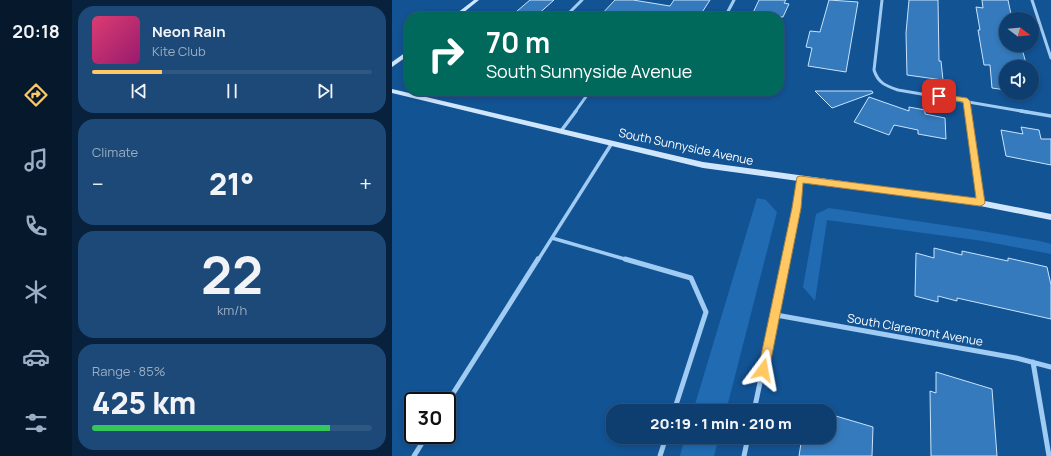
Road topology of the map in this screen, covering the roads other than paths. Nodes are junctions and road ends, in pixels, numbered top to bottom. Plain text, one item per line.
1 (477, 0) edge
2 (582, 0) edge
3 (734, 0) edge
4 (882, 0) edge
5 (1032, 0) edge
6 (461, 12) edge
7 (570, 12) edge
8 (728, 12) edge
9 (404, 56) edge
10 (1051, 58) edge
11 (392, 65) edge
12 (392, 91) edge
13 (404, 94) edge
14 (413, 96) edge
15 (586, 96) edge
16 (967, 101) junction
17 (1051, 116) edge
18 (561, 131) junction
19 (612, 143) junction
20 (800, 179) junction
21 (980, 203) junction
22 (1051, 218) edge
23 (552, 238) junction
24 (776, 314) junction
25 (1033, 362) junction
26 (1051, 367) edge
27 (454, 392) edge
28 (676, 404) edge
29 (756, 404) edge
30 (421, 444) edge
31 (664, 444) edge
32 (747, 444) edge
33 (414, 456) edge
34 (660, 456) edge
35 (744, 456) edge
36 (1049, 456) edge

1 - 6 street
2 - 7 street
3 - 8 street
4 - 16 street
5 - 10 street
9 - 11 street
12 - 13 street, South Sunnyside Avenue
14 - 18 street, South Sunnyside Avenue
15 - 18 street
16 - 17 street
16 - 21 street
18 - 19 street, South Sunnyside Avenue
19 - 20 street, South Sunnyside Avenue
19 - 23 street
20 - 21 street, South Sunnyside Avenue
20 - 24 street
21 - 22 street, South Sunnyside Avenue
23 - 27 street
23 - 28 street
24 - 25 street, South Claremont Avenue
24 - 29 street
25 - 26 street, South Claremont Avenue
25 - 36 street
30 - 33 street
31 - 34 street
32 - 35 street

